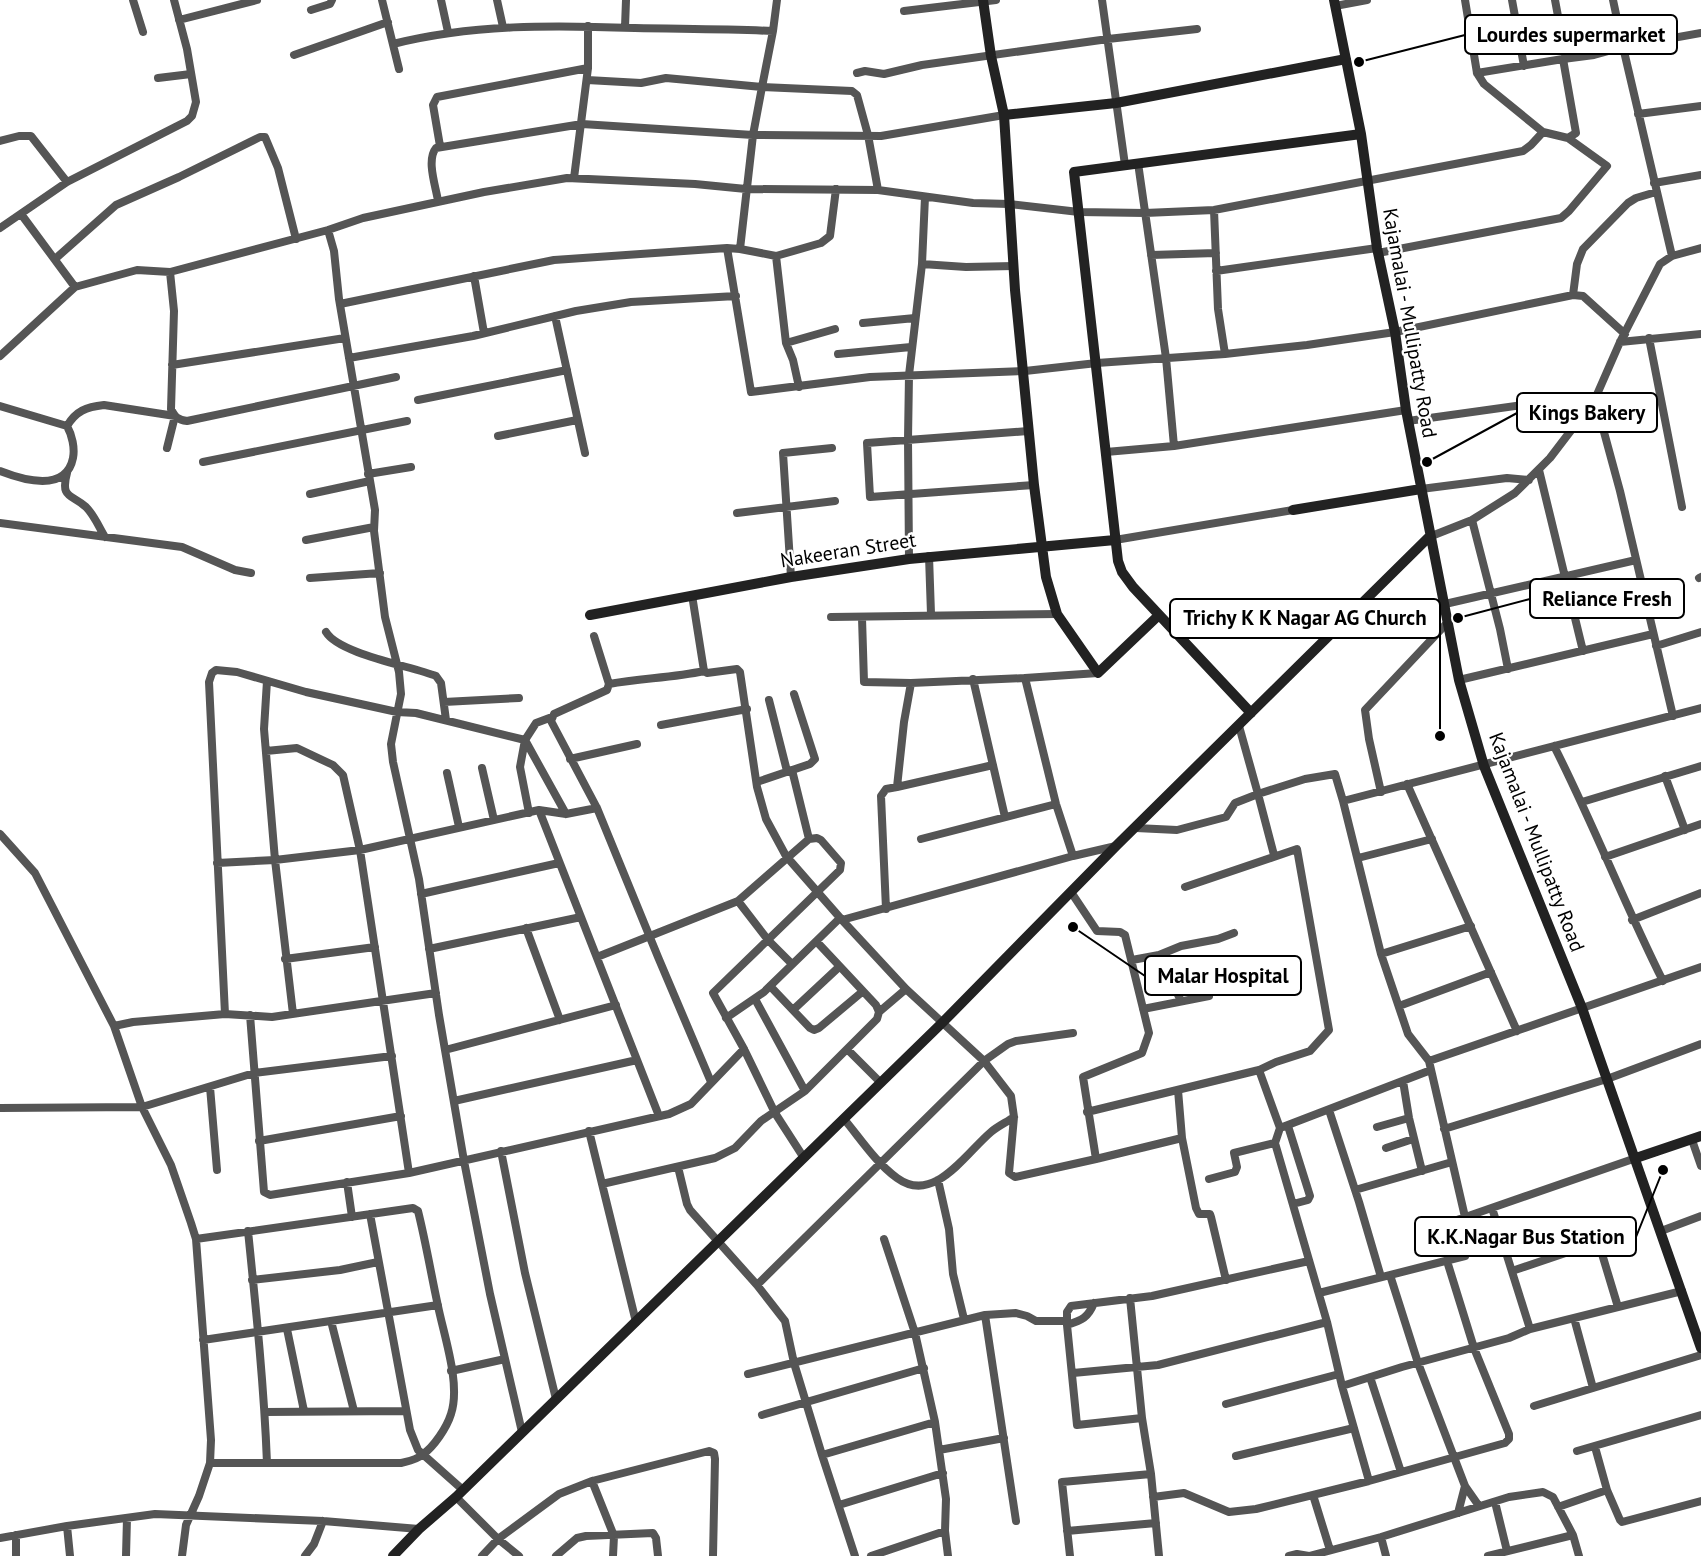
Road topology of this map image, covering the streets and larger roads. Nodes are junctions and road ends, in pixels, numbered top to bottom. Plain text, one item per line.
1 (133, 0) edge
2 (174, 0) edge
3 (257, 0) edge
4 (332, 0) edge
5 (382, 0) edge
6 (441, 0) edge
7 (496, 0) edge
8 (626, 0) edge
9 (777, 0) edge
10 (996, 0) edge
11 (1102, 0) edge
12 (1367, 0) edge
13 (1465, 0) edge
14 (1512, 0) edge
15 (1555, 0) edge
16 (1613, 0) edge
17 (983, 1) edge
18 (1335, 3) edge
19 (311, 10) dead end
20 (904, 11) dead end
21 (179, 20) junction
22 (388, 22) junction
23 (588, 26) junction
24 (503, 27) junction
25 (625, 27) junction
26 (1197, 29) dead end
27 (773, 31) junction
28 (143, 32) dead end
29 (448, 33) junction
30 (1701, 33) edge
31 (1108, 39) junction
32 (393, 44) junction
33 (1623, 47) junction
34 (294, 55) dead end
35 (991, 56) junction
36 (1346, 59) junction
37 (1565, 59) junction
38 (1524, 66) junction
39 (588, 68) junction
40 (399, 69) dead end
41 (857, 73) dead end
42 (1477, 73) junction
43 (191, 74) junction
44 (158, 78) dead end
45 (587, 80) junction
46 (762, 87) junction
47 (1116, 103) junction
48 (1701, 106) edge
49 (1638, 114) junction
50 (1004, 115) junction
51 (582, 124) junction
52 (1543, 132) junction
53 (1361, 134) junction
54 (753, 135) junction
55 (868, 135) junction
56 (1568, 138) junction
57 (0, 141) edge
58 (440, 146) junction
59 (1138, 163) junction
60 (1125, 165) junction
61 (1701, 175) edge
62 (574, 178) junction
63 (1367, 181) junction
64 (67, 182) junction
65 (1654, 183) junction
66 (746, 189) junction
67 (836, 189) junction
68 (878, 190) junction
69 (1656, 192) junction
70 (925, 197) junction
71 (438, 201) junction
72 (1009, 204) junction
73 (1214, 210) junction
74 (1079, 212) junction
75 (1145, 213) junction
76 (21, 214) junction
77 (0, 228) edge
78 (328, 230) junction
79 (296, 239) junction
80 (727, 248) junction
81 (1701, 248) edge
82 (740, 249) junction
83 (1377, 251) junction
84 (1216, 253) junction
85 (1151, 255) junction
86 (776, 256) junction
87 (1672, 256) junction
88 (54, 259) junction
89 (922, 264) junction
90 (1014, 266) junction
91 (1216, 271) junction
92 (170, 272) junction
93 (474, 276) junction
94 (75, 287) junction
95 (1573, 295) junction
96 (736, 296) junction
97 (340, 304) junction
98 (555, 316) junction
99 (915, 318) junction
100 (863, 323) dead end
101 (836, 330) dead end
102 (1395, 332) junction
103 (484, 333) junction
104 (1625, 333) junction
105 (1701, 334) edge
106 (345, 338) junction
107 (1649, 338) junction
108 (1620, 342) junction
109 (786, 343) junction
110 (911, 347) junction
111 (838, 354) dead end
112 (1225, 354) junction
113 (0, 356) edge
114 (349, 358) junction
115 (1166, 358) junction
116 (1097, 363) junction
117 (172, 365) junction
118 (567, 370) junction
119 (1024, 371) junction
120 (909, 375) junction
121 (396, 377) dead end
122 (353, 386) junction
123 (799, 387) junction
124 (1595, 399) junction
125 (418, 400) dead end
126 (0, 406) edge
127 (1407, 415) junction
128 (175, 416) junction
129 (578, 420) junction
130 (407, 421) dead end
131 (66, 426) junction
132 (361, 431) junction
133 (1028, 431) junction
134 (498, 436) dead end
135 (908, 439) junction
136 (1174, 446) junction
137 (167, 447) dead end
138 (832, 448) dead end
139 (1106, 452) junction
140 (585, 453) dead end
141 (202, 462) dead end
142 (411, 467) dead end
143 (1539, 470) junction
144 (0, 471) edge
145 (67, 473) junction
146 (369, 478) junction
147 (1529, 480) junction
148 (1034, 485) junction
149 (1420, 489) junction
150 (310, 494) dead end
151 (908, 494) junction
152 (835, 501) dead end
153 (786, 507) junction
154 (1682, 507) dead end
155 (1293, 510) joint
156 (737, 513) dead end
157 (1472, 520) junction
158 (0, 523) edge
159 (374, 527) junction
160 (105, 537) junction
161 (1430, 537) junction
162 (306, 540) dead end
163 (1115, 540) junction
164 (1041, 547) junction
165 (929, 556) junction
166 (909, 559) junction
167 (1636, 560) junction
168 (250, 573) dead end
169 (380, 573) junction
170 (791, 577) junction
171 (1565, 577) junction
172 (310, 578) dead end
173 (1491, 594) junction
174 (692, 595) junction
175 (1445, 604) junction
176 (931, 614) junction
177 (1057, 614) junction
178 (590, 615) dead end
179 (1159, 615) junction
180 (831, 617) dead end
181 (862, 618) junction
182 (1448, 622) junction
183 (326, 632) dead end
184 (1701, 632) edge
185 (1653, 634) junction
186 (594, 636) dead end
187 (1656, 646) junction
188 (1583, 651) junction
189 (397, 664) junction
190 (1508, 669) junction
191 (704, 671) junction
192 (1098, 673) junction
193 (1025, 678) junction
194 (973, 679) junction
195 (1459, 680) junction
196 (267, 681) junction
197 (911, 683) junction
198 (609, 684) junction
199 (794, 694) dead end
200 (519, 698) dead end
201 (770, 700) dead end
202 (444, 702) junction
203 (1701, 708) edge
204 (747, 710) junction
205 (397, 712) junction
206 (1251, 713) junction
207 (1672, 716) junction
208 (552, 717) junction
209 (446, 720) junction
210 (662, 725) dead end
211 (1239, 726) junction
212 (525, 740) junction
213 (637, 744) dead end
214 (1554, 746) junction
215 (266, 751) junction
216 (570, 759) junction
217 (993, 765) junction
218 (1484, 766) junction
219 (1701, 766) edge
220 (482, 768) dead end
221 (790, 771) junction
222 (447, 773) dead end
223 (1665, 776) junction
224 (757, 782) junction
225 (1407, 784) junction
226 (897, 787) junction
227 (1381, 792) junction
228 (1258, 794) junction
229 (1343, 801) junction
230 (1582, 802) junction
231 (1056, 804) junction
232 (597, 808) junction
233 (539, 810) junction
234 (529, 813) junction
235 (566, 814) junction
236 (1005, 817) junction
237 (494, 820) junction
238 (1701, 824) edge
239 (459, 828) junction
240 (1136, 828) junction
241 (1685, 830) junction
242 (0, 834) edge
243 (921, 838) dead end
244 (411, 839) junction
245 (808, 839) junction
246 (1432, 839) junction
247 (1118, 845) junction
248 (360, 850) junction
249 (1274, 855) junction
250 (786, 856) junction
251 (1073, 856) junction
252 (1605, 857) junction
253 (1358, 858) junction
254 (275, 860) junction
255 (218, 863) junction
256 (560, 863) junction
257 (1185, 887) dead end
258 (816, 891) junction
259 (1071, 892) junction
260 (1701, 893) edge
261 (421, 894) junction
262 (738, 901) junction
263 (886, 909) junction
264 (581, 917) junction
265 (841, 919) junction
266 (1632, 920) junction
267 (1471, 926) junction
268 (526, 928) junction
269 (1234, 933) dead end
270 (649, 936) junction
271 (768, 940) junction
272 (817, 942) junction
273 (375, 947) junction
274 (429, 949) junction
275 (1381, 954) junction
276 (1159, 955) junction
277 (597, 957) junction
278 (285, 959) junction
279 (1132, 960) junction
280 (792, 964) junction
281 (839, 967) junction
282 (1701, 967) edge
283 (1491, 972) junction
284 (1663, 981) junction
285 (770, 986) junction
286 (906, 989) junction
287 (862, 992) junction
288 (436, 993) junction
289 (1209, 996) dead end
290 (755, 999) junction
291 (1181, 1001) junction
292 (384, 1002) junction
293 (616, 1005) junction
294 (1399, 1006) junction
295 (1582, 1008) junction
296 (794, 1009) junction
297 (1143, 1009) junction
298 (879, 1012) junction
299 (225, 1014) junction
300 (293, 1014) junction
301 (250, 1015) junction
302 (726, 1018) junction
303 (560, 1020) junction
304 (943, 1022) junction
305 (114, 1026) junction
306 (1517, 1031) junction
307 (1073, 1033) dead end
308 (1701, 1044) edge
309 (744, 1048) junction
310 (847, 1049) junction
311 (445, 1050) junction
312 (392, 1056) junction
313 (637, 1060) junction
314 (984, 1061) junction
315 (1429, 1061) junction
316 (1259, 1070) junction
317 (1431, 1070) junction
318 (254, 1073) junction
319 (1606, 1079) junction
320 (1403, 1081) junction
321 (711, 1082) junction
322 (881, 1083) junction
323 (210, 1087) junction
324 (1178, 1090) junction
325 (805, 1092) junction
326 (454, 1101) junction
327 (142, 1107) junction
328 (0, 1108) edge
329 (1329, 1110) junction
330 (1087, 1112) junction
331 (776, 1113) junction
332 (401, 1116) junction
333 (659, 1116) junction
334 (1014, 1117) junction
335 (1408, 1118) junction
336 (844, 1119) junction
337 (1284, 1127) junction
338 (1377, 1127) dead end
339 (1444, 1128) junction
340 (589, 1131) junction
341 (1182, 1138) junction
342 (1696, 1138) edge
343 (1413, 1139) junction
344 (259, 1141) junction
345 (1275, 1143) junction
346 (1386, 1148) dead end
347 (501, 1151) junction
348 (804, 1158) junction
349 (1636, 1158) junction
350 (1096, 1159) junction
351 (464, 1161) junction
352 (1452, 1162) junction
353 (882, 1163) junction
354 (1701, 1166) edge
355 (678, 1167) junction
356 (218, 1170) dead end
357 (1422, 1171) junction
358 (409, 1173) junction
359 (1209, 1179) dead end
360 (938, 1180) junction
361 (347, 1182) junction
362 (602, 1184) junction
363 (1355, 1190) junction
364 (1293, 1204) junction
365 (1462, 1205) junction
366 (1492, 1208) junction
367 (370, 1214) junction
368 (1701, 1216) edge
369 (352, 1217) junction
370 (1465, 1217) junction
371 (1454, 1221) junction
372 (248, 1231) junction
373 (1661, 1232) junction
374 (195, 1239) junction
375 (884, 1239) dead end
376 (719, 1241) junction
377 (1309, 1261) junction
378 (1447, 1261) junction
379 (378, 1262) junction
380 (1512, 1272) junction
381 (1390, 1275) junction
382 (1381, 1278) junction
383 (252, 1280) junction
384 (1226, 1280) junction
385 (757, 1285) junction
386 (1682, 1291) junction
387 (1319, 1293) junction
388 (1130, 1298) junction
389 (1094, 1303) junction
390 (438, 1305) junction
391 (1616, 1306) junction
392 (387, 1313) junction
393 (985, 1315) junction
394 (1574, 1318) junction
395 (964, 1319) junction
396 (331, 1321) junction
397 (636, 1322) junction
398 (1327, 1322) junction
399 (1067, 1323) junction
400 (287, 1329) junction
401 (1530, 1329) junction
402 (259, 1332) junction
403 (915, 1332) junction
404 (203, 1340) junction
405 (1700, 1344) edge
406 (1474, 1348) junction
407 (1701, 1356) edge
408 (505, 1359) junction
409 (794, 1363) junction
410 (1418, 1363) junction
411 (1137, 1366) junction
412 (924, 1368) junction
413 (451, 1371) junction
414 (1073, 1373) junction
415 (748, 1374) dead end
416 (1339, 1374) junction
417 (1370, 1377) junction
418 (1342, 1386) junction
419 (1593, 1388) junction
420 (556, 1399) junction
421 (807, 1403) junction
422 (1226, 1404) dead end
423 (1534, 1406) dead end
424 (304, 1411) junction
425 (354, 1411) junction
426 (406, 1411) junction
427 (265, 1412) junction
428 (762, 1415) dead end
429 (1701, 1415) edge
430 (1142, 1418) junction
431 (935, 1422) junction
432 (1354, 1428) junction
433 (522, 1432) junction
434 (1004, 1438) junction
435 (1595, 1446) junction
436 (939, 1450) junction
437 (1577, 1451) dead end
438 (423, 1454) junction
439 (822, 1455) junction
440 (1236, 1456) dead end
441 (1455, 1458) junction
442 (210, 1463) junction
443 (267, 1463) junction
444 (1401, 1472) junction
445 (943, 1473) junction
446 (1151, 1474) junction
447 (592, 1481) junction
448 (1368, 1481) junction
449 (1466, 1486) junction
450 (1607, 1490) junction
451 (460, 1493) junction
452 (1313, 1495) junction
453 (1153, 1497) junction
454 (1701, 1501) edge
455 (1495, 1502) junction
456 (839, 1505) junction
457 (1479, 1506) junction
458 (1558, 1507) junction
459 (1458, 1513) junction
460 (191, 1517) junction
461 (127, 1518) junction
462 (324, 1521) junction
463 (1016, 1521) dead end
464 (1156, 1523) junction
465 (67, 1526) junction
466 (419, 1529) junction
467 (1067, 1530) junction
468 (945, 1531) junction
469 (16, 1535) junction
470 (1572, 1535) junction
471 (614, 1536) junction
472 (1381, 1537) junction
473 (0, 1538) edge
474 (498, 1539) junction
475 (1330, 1550) junction
476 (1507, 1551) junction
477 (16, 1556) edge
478 (70, 1556) edge
479 (126, 1556) edge
480 (182, 1556) edge
481 (305, 1556) edge
482 (393, 1556) edge
483 (482, 1556) edge
484 (519, 1556) edge
485 (556, 1556) edge
486 (613, 1556) edge
487 (658, 1556) edge
488 (713, 1556) edge
489 (855, 1556) edge
490 (871, 1556) edge
491 (948, 1556) edge
492 (1070, 1556) edge
493 (1159, 1556) edge
494 (1289, 1556) edge
495 (1386, 1556) edge
496 (1488, 1556) edge
497 (1579, 1556) edge

1 - 28 street
2 - 21 street
3 - 21 street
4 - 19 street
5 - 22 street
6 - 29 street
7 - 24 street
8 - 25 street
9 - 27 street
10 - 17 street
11 - 31 street
12 - 18 street
13 - 42 street
14 - 38 street
15 - 37 street
16 - 33 street
17 - 20 street
17 - 35 street
18 - 36 street, Kajamalai - Mullipatty Road
21 - 43 street
22 - 32 street
22 - 34 street
23 - 24 street
23 - 25 street
23 - 39 street
24 - 29 street
25 - 27 street
26 - 31 street
27 - 46 street
29 - 32 street
30 - 33 street
31 - 35 street
31 - 47 street
32 - 40 street
33 - 37 street
33 - 49 street
35 - 41 street
35 - 50 street
36 - 47 street
36 - 53 street, Kajamalai - Mullipatty Road
37 - 38 street
37 - 56 street
38 - 42 street
39 - 45 street
39 - 58 street
42 - 52 street
43 - 44 street
43 - 64 street
45 - 46 street
45 - 51 street
46 - 54 street
46 - 55 street
47 - 50 street
47 - 60 street
48 - 49 street
49 - 65 street
50 - 55 street
50 - 72 street
51 - 54 street
51 - 58 street
51 - 62 street
52 - 56 street
52 - 63 street
53 - 59 street
53 - 63 street, Kajamalai - Mullipatty Road
54 - 55 street
54 - 66 street
55 - 68 street
56 - 83 street
57 - 64 street
58 - 71 street
59 - 60 street
59 - 75 street
60 - 74 street
61 - 65 street
62 - 66 street
62 - 71 street
63 - 73 street
63 - 83 street, Kajamalai - Mullipatty Road
64 - 76 street
65 - 69 street
66 - 67 street
66 - 82 street
67 - 68 street
67 - 86 street
68 - 70 street
69 - 87 street
69 - 95 street
70 - 72 street
70 - 89 street
71 - 78 street
72 - 74 street
72 - 90 street
73 - 75 street
73 - 84 street
74 - 75 street
74 - 116 street
75 - 85 street
76 - 77 street
76 - 88 street
78 - 79 street
78 - 97 street
79 - 88 street
79 - 92 street
80 - 82 street
80 - 93 street
80 - 96 street
81 - 87 street
82 - 86 street
83 - 91 street
83 - 102 street, Kajamalai - Mullipatty Road
84 - 85 street
84 - 91 street
85 - 115 street
86 - 109 street
87 - 104 street
88 - 94 street
89 - 90 street
89 - 99 street
90 - 119 street
91 - 112 street
92 - 94 street
92 - 117 street
93 - 97 street
93 - 103 street
94 - 113 street
95 - 102 street
95 - 104 street
96 - 98 street
96 - 123 street
97 - 106 street
98 - 103 street
98 - 118 street
99 - 100 street
99 - 110 street
101 - 109 street
102 - 112 street
102 - 127 street, Kajamalai - Mullipatty Road
103 - 114 street
104 - 108 street
105 - 107 street
106 - 114 street
106 - 117 street
107 - 108 street
107 - 154 street
108 - 124 street
109 - 123 street
110 - 111 street
110 - 120 street
112 - 115 street
114 - 122 street
115 - 116 street
115 - 136 street
116 - 119 street
116 - 139 street
117 - 128 street
118 - 125 street
118 - 129 street
119 - 120 street
119 - 133 street
120 - 123 street
120 - 135 street
121 - 122 street
122 - 128 street
122 - 132 street
124 - 127 street
124 - 143 street
124 - 167 street
126 - 131 street
127 - 136 street
127 - 149 street, Kajamalai - Mullipatty Road
128 - 131 street
128 - 137 street
129 - 134 street
129 - 140 street
130 - 132 street
131 - 145 street
132 - 141 street
132 - 146 street
133 - 135 street
133 - 148 street
135 - 151 street
135 - 151 street
136 - 139 street
138 - 153 street
139 - 163 street
142 - 146 street
143 - 147 street
143 - 171 street
144 - 145 street
145 - 160 street
146 - 150 street
146 - 159 street
147 - 149 street
147 - 157 street
148 - 151 street
148 - 164 street
149 - 155 street
149 - 161 street, Kajamalai - Mullipatty Road
151 - 166 street
152 - 153 street
153 - 156 street
153 - 170 street
155 - 163 street
157 - 161 street
157 - 173 street
158 - 160 street
159 - 162 street
159 - 169 street
160 - 168 street
161 - 175 street, Kajamalai - Mullipatty Road
161 - 206 street
163 - 164 street, Nakeeran Street
163 - 179 street
164 - 165 street, Nakeeran Street
164 - 177 street
165 - 166 street, Nakeeran Street
165 - 176 street
166 - 170 street, Nakeeran Street
167 - 171 street
167 - 185 street
169 - 172 street
169 - 189 street
170 - 174 street, Nakeeran Street
171 - 173 street
171 - 188 street
173 - 175 street
173 - 190 street
174 - 178 street, Nakeeran Street
174 - 191 street
175 - 182 street, Kajamalai - Mullipatty Road
176 - 177 street
176 - 181 street
177 - 192 street
179 - 192 street
179 - 206 street
180 - 181 street
181 - 197 street
182 - 195 street, Kajamalai - Mullipatty Road
182 - 227 street
183 - 189 street
184 - 187 street
185 - 187 street
185 - 188 street
186 - 198 street
187 - 207 street
188 - 190 street
189 - 202 street
189 - 205 street
190 - 195 street
191 - 198 street
191 - 204 street
192 - 193 street
193 - 194 street
193 - 231 street
194 - 197 street
194 - 217 street
195 - 218 street, Kajamalai - Mullipatty Road
196 - 205 street
196 - 215 street
196 - 255 street
197 - 226 street
198 - 208 street
199 - 221 street
200 - 202 street
201 - 221 street
202 - 209 street
203 - 207 street
204 - 210 street
204 - 224 street
205 - 209 street
205 - 244 street
206 - 211 street
207 - 214 street
208 - 212 street
208 - 216 street
209 - 212 street
211 - 228 street
211 - 240 street
212 - 234 street
212 - 235 street
213 - 216 street
214 - 218 street
214 - 230 street
215 - 248 street
215 - 254 street
216 - 232 street
217 - 226 street
217 - 236 street
218 - 225 street
218 - 295 street, Kajamalai - Mullipatty Road
219 - 223 street
220 - 237 street
221 - 224 street
221 - 245 street
222 - 239 street
223 - 230 street
223 - 241 street
224 - 250 street
225 - 227 street
225 - 246 street
226 - 263 street
227 - 229 street
228 - 229 street
228 - 240 street
228 - 249 street
229 - 253 street
230 - 252 street
231 - 236 street
231 - 251 street
232 - 235 street
232 - 270 street
233 - 234 street
233 - 235 street
233 - 256 street
234 - 237 street
236 - 243 street
237 - 239 street
238 - 241 street
239 - 244 street
240 - 247 street
241 - 252 street
242 - 305 street
244 - 248 street
244 - 261 street
245 - 250 street
245 - 258 street
246 - 253 street
246 - 267 street
247 - 251 street
247 - 259 street
248 - 254 street
248 - 273 street
249 - 257 street
249 - 316 street
250 - 258 street
250 - 262 street
251 - 263 street
252 - 266 street
253 - 275 street
254 - 255 street
254 - 278 street
255 - 299 street
256 - 261 street
256 - 264 street
258 - 265 street
258 - 271 street
259 - 279 street
259 - 304 street
260 - 266 street
261 - 274 street
262 - 270 street
262 - 271 street
263 - 265 street
264 - 268 street
264 - 277 street
265 - 272 street
265 - 286 street
266 - 284 street
267 - 275 street
267 - 283 street
268 - 274 street
268 - 303 street
269 - 276 street
270 - 277 street
270 - 321 street
271 - 280 street
271 - 302 street
272 - 280 street
272 - 281 street
273 - 278 street
273 - 292 street
274 - 288 street
275 - 294 street
276 - 279 street
276 - 291 street
277 - 293 street
278 - 300 street
279 - 297 street
280 - 285 street
281 - 287 street
281 - 296 street
282 - 284 street
283 - 294 street
283 - 306 street
284 - 295 street
285 - 290 street
285 - 296 street
286 - 298 street
286 - 304 street
287 - 296 street
287 - 298 street
288 - 292 street
288 - 311 street
289 - 291 street
290 - 302 street
290 - 325 street
291 - 297 street
292 - 300 street
292 - 312 street
293 - 303 street
293 - 313 street
294 - 315 street
295 - 306 street
295 - 319 street, Kajamalai - Mullipatty Road
297 - 330 street
298 - 310 street
299 - 301 street
299 - 305 street
300 - 301 street
301 - 318 street
302 - 309 street
303 - 311 street
304 - 314 street
304 - 322 street
305 - 327 street
306 - 315 street
307 - 314 street
308 - 319 street
309 - 321 street
309 - 331 street
310 - 322 street
310 - 325 street
311 - 326 street
312 - 318 street
312 - 332 street
313 - 326 street
313 - 333 street
314 - 334 street
314 - 353 street
315 - 317 street
316 - 324 street
316 - 337 street
317 - 320 street
317 - 339 street
318 - 323 street
318 - 344 street
319 - 339 street
319 - 349 street, Kajamalai - Mullipatty Road
320 - 329 street
320 - 335 street
321 - 333 street
322 - 336 street
323 - 327 street
323 - 356 street
324 - 330 street
324 - 341 street
325 - 331 street
326 - 351 street
327 - 328 street
327 - 374 street
329 - 337 street
329 - 363 street
330 - 350 street
331 - 348 street
331 - 355 street
332 - 344 street
332 - 358 street
333 - 340 street
334 - 350 street
334 - 360 street
335 - 338 street
335 - 343 street
336 - 348 street
336 - 353 street
337 - 345 street
337 - 364 street
339 - 352 street
340 - 347 street
340 - 362 street
341 - 350 street
341 - 384 street
342 - 349 street
342 - 354 street
343 - 346 street
343 - 357 street
344 - 361 street
345 - 359 street
345 - 364 street
347 - 351 street
347 - 420 street
348 - 376 street
349 - 366 street
349 - 373 street, Kajamalai - Mullipatty Road
351 - 358 street
351 - 408 street
352 - 357 street
352 - 365 street
353 - 360 street
353 - 385 street
355 - 362 street
355 - 376 street
357 - 363 street
358 - 361 street
360 - 395 street
361 - 369 street
362 - 397 street
363 - 382 street
364 - 377 street
365 - 370 street
365 - 371 street
366 - 370 street
366 - 380 street
367 - 369 street
367 - 379 street
367 - 390 street
368 - 373 street
369 - 372 street
370 - 371 street
371 - 378 street
372 - 374 street
372 - 383 street
373 - 386 street, Kajamalai - Mullipatty Road
374 - 404 street
375 - 403 street
376 - 385 street
376 - 397 street
377 - 384 street
377 - 387 street
378 - 381 street
378 - 406 street
379 - 383 street
379 - 392 street
380 - 391 street
380 - 401 street
381 - 382 street
381 - 410 street
382 - 387 street
383 - 402 street
384 - 388 street
385 - 409 street
386 - 391 street
386 - 405 street, Kajamalai - Mullipatty Road
387 - 398 street
388 - 389 street
388 - 411 street
389 - 399 street
389 - 399 street
390 - 392 street
390 - 413 street
391 - 394 street
392 - 396 street
392 - 426 street
393 - 395 street
393 - 399 street
393 - 434 street
394 - 401 street
394 - 419 street
395 - 403 street
396 - 400 street
396 - 425 street
397 - 420 street
398 - 411 street
398 - 416 street
399 - 414 street
400 - 402 street
400 - 424 street
401 - 406 street
402 - 404 street
402 - 427 street
403 - 409 street
403 - 412 street
404 - 442 street
406 - 410 street
406 - 441 street
407 - 419 street
408 - 413 street
408 - 433 street
409 - 415 street
409 - 421 street
410 - 417 street
410 - 441 street
411 - 414 street
411 - 430 street
412 - 421 street
412 - 431 street
413 - 438 street
414 - 430 street
416 - 418 street
416 - 422 street
417 - 418 street
417 - 444 street
418 - 432 street
419 - 423 street
420 - 433 street
421 - 428 street
421 - 439 street
424 - 425 street
424 - 427 street
425 - 426 street
426 - 438 street
427 - 443 street
429 - 435 street
430 - 446 street
431 - 436 street
431 - 439 street
432 - 440 street
432 - 448 street
433 - 451 street
434 - 436 street
434 - 463 street
435 - 437 street
435 - 450 street
436 - 445 street
438 - 443 street
438 - 451 street
439 - 456 street
441 - 444 street
441 - 449 street
442 - 443 street
442 - 460 street
444 - 448 street
445 - 456 street
445 - 468 street
446 - 453 street
446 - 467 street
447 - 471 street
447 - 474 street
447 - 488 street
448 - 452 street
449 - 457 street
449 - 459 street
450 - 454 street
450 - 458 street
451 - 466 street
451 - 474 street
452 - 453 street
452 - 475 street
453 - 464 street
455 - 457 street
455 - 458 street
455 - 476 street
456 - 489 street
457 - 459 street
458 - 470 street
459 - 472 street
460 - 461 street
460 - 462 street
460 - 480 street
461 - 465 street
461 - 479 street
462 - 466 street
462 - 481 street
464 - 467 street
464 - 493 street
465 - 469 street
465 - 478 street
466 - 482 street
467 - 492 street
468 - 490 street
468 - 491 street
469 - 473 street
469 - 477 street
470 - 476 street
470 - 497 street
471 - 485 street
471 - 486 street
471 - 487 street
472 - 475 street
472 - 495 street
474 - 483 street
474 - 484 street
475 - 494 street
476 - 496 street

